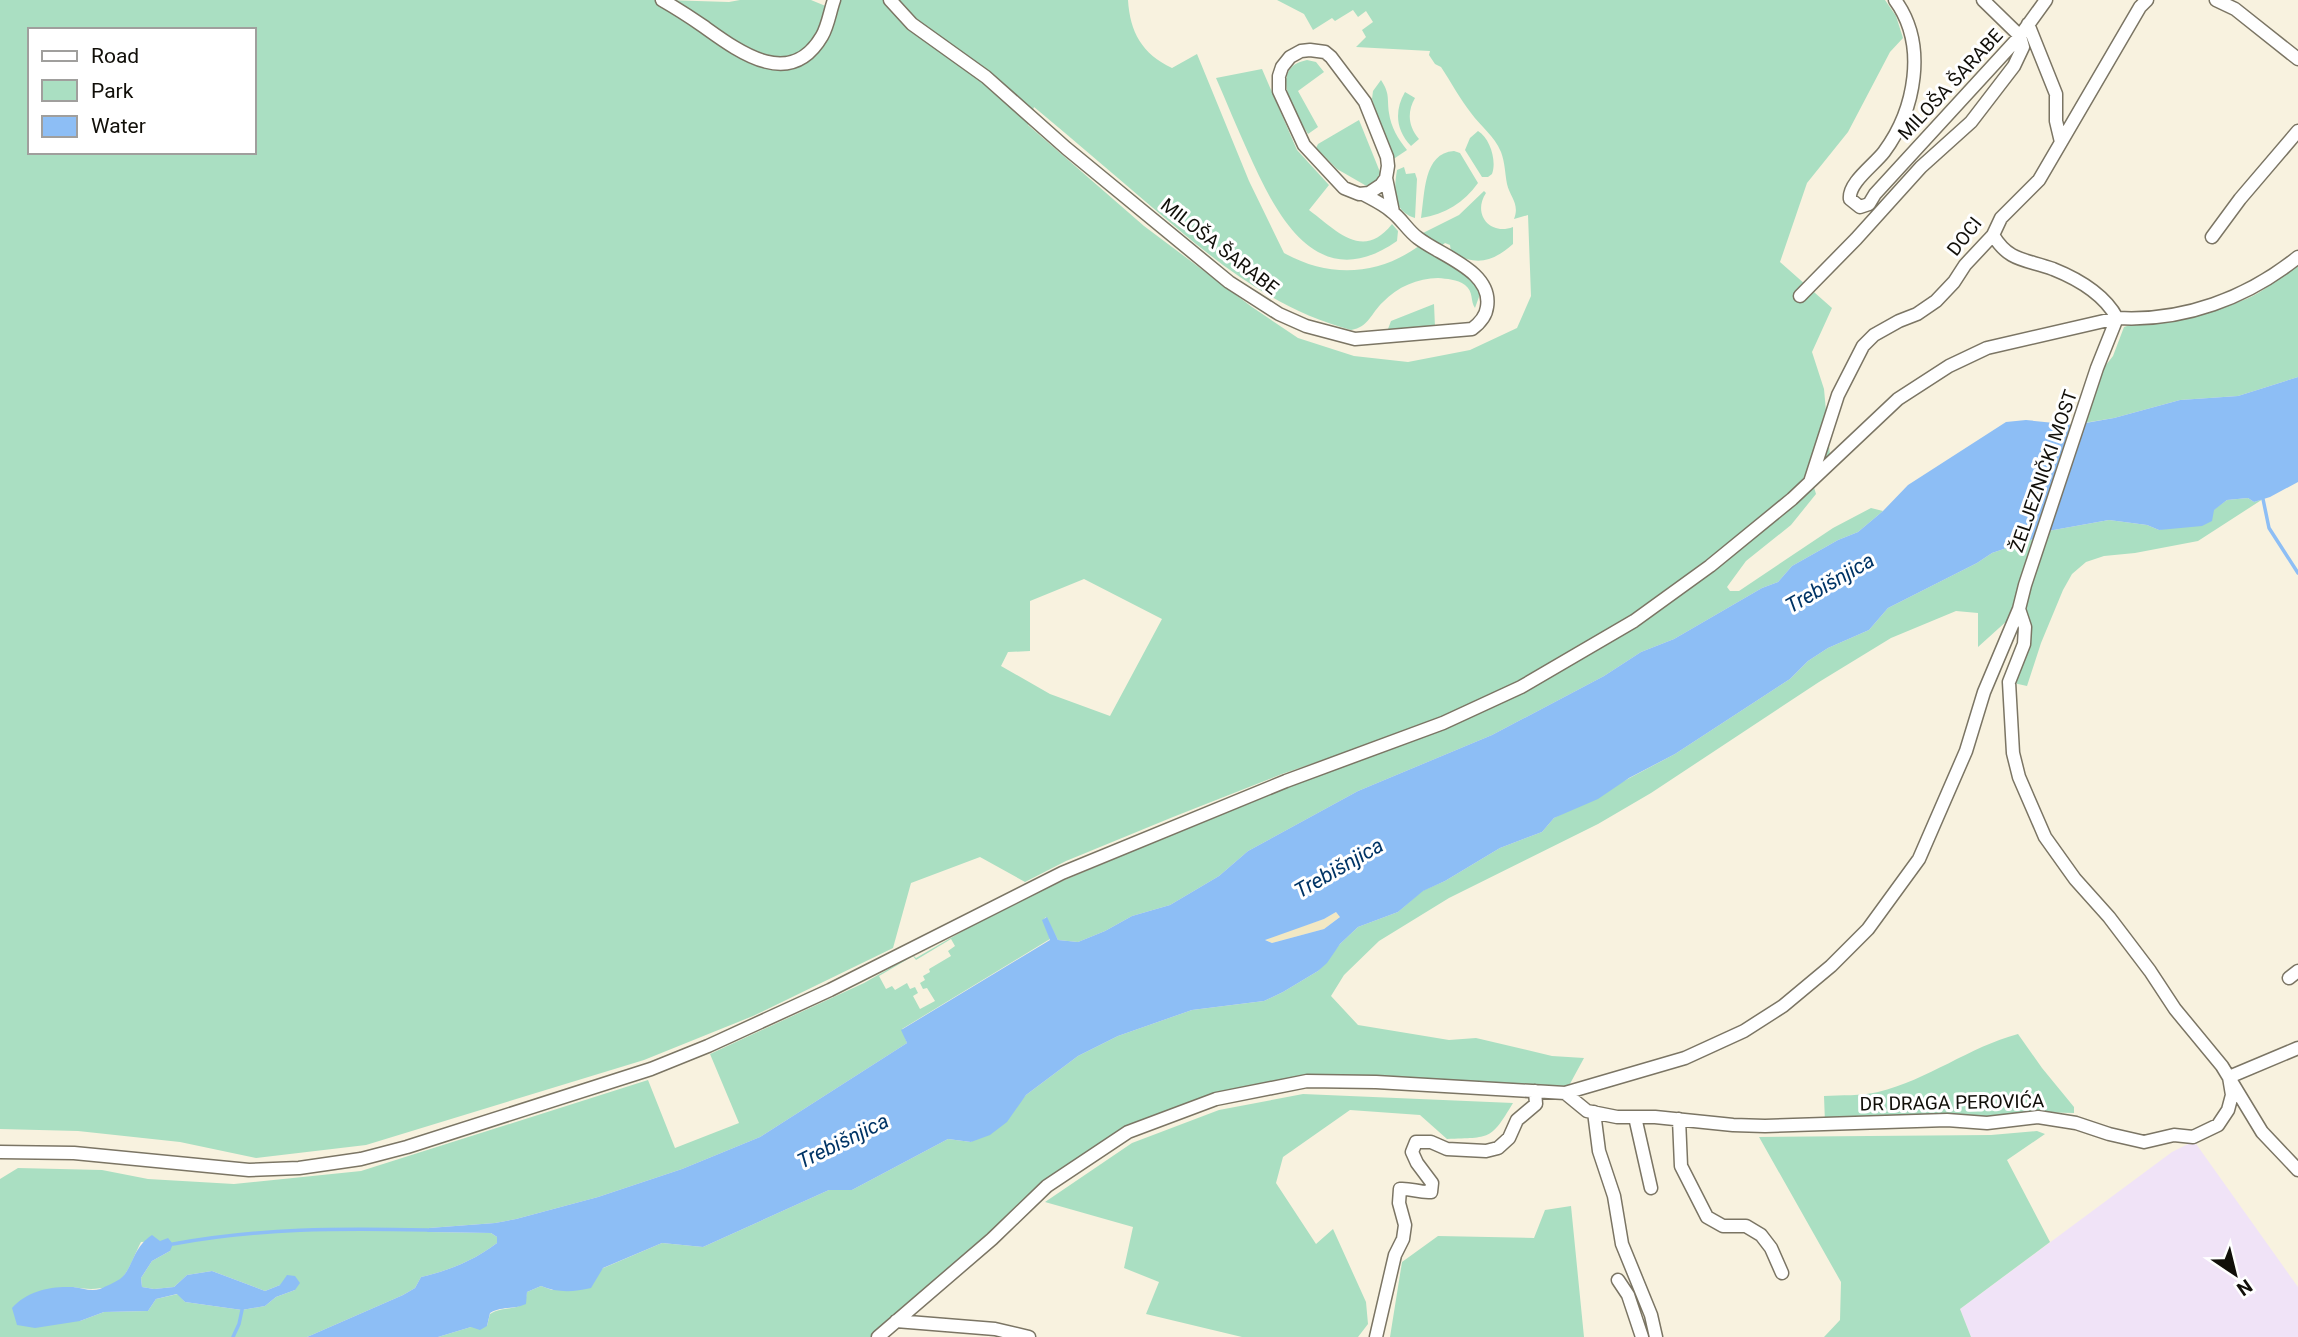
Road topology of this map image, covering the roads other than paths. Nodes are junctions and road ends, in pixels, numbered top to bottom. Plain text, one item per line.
1 (662, 0) edge
2 (834, 0) edge
3 (890, 0) edge
4 (1895, 0) edge
5 (1983, 0) edge
6 (2046, 0) edge
7 (2147, 0) edge
8 (2216, 0) edge
9 (2247, 0) edge
10 (2235, 9) junction
11 (2028, 24) junction
12 (2020, 36) junction
13 (2298, 59) edge
14 (2298, 131) edge
15 (2061, 142) junction
16 (1386, 178) junction
17 (1363, 194) junction
18 (1393, 212) junction
19 (1993, 235) junction
20 (2213, 237) dead end
21 (2298, 257) edge
22 (1800, 296) dead end
23 (2117, 318) junction
24 (1810, 482) junction
25 (2019, 609) junction
26 (2298, 1048) edge
27 (2229, 1077) junction
28 (1535, 1091) junction
29 (1565, 1093) junction
30 (1594, 1112) junction
31 (1635, 1117) junction
32 (1679, 1119) junction
33 (0, 1152) edge
34 (2298, 1170) edge
35 (1651, 1188) dead end
36 (1782, 1273) dead end
37 (1618, 1280) dead end
38 (896, 1321) junction
39 (970, 1332) edge
40 (878, 1337) edge
41 (1029, 1337) edge
42 (1376, 1337) edge
43 (1642, 1337) edge
44 (1656, 1337) edge

1 - 2 street
3 - 18 street, MILOŠA ŠARABE
4 - 12 street, MILOŠA ŠARABE
5 - 12 street
6 - 11 street
7 - 15 street, DOCI
8 - 10 street
9 - 10 street
10 - 13 street
11 - 12 street
11 - 15 street
12 - 22 street, MILOŠA ŠARABE
14 - 20 street
15 - 19 street, DOCI
16 - 17 street
16 - 17 street
16 - 18 street
17 - 18 street, MILOŠA ŠARABE
19 - 23 street
19 - 24 street, DOCI
21 - 23 street
23 - 24 street
23 - 25 street, ŽELJEZNIČKI MOST
24 - 33 street
25 - 27 street
25 - 29 street
26 - 27 street
27 - 32 street, DR DRAGA PEROVIĆA
27 - 34 street
28 - 29 street
28 - 38 street
28 - 42 street
29 - 30 street, DR DRAGA PEROVIĆA
30 - 31 street, DR DRAGA PEROVIĆA
30 - 44 street
31 - 32 street, DR DRAGA PEROVIĆA
31 - 35 street
32 - 36 street
37 - 43 street
38 - 39 street
38 - 40 street
39 - 41 street

